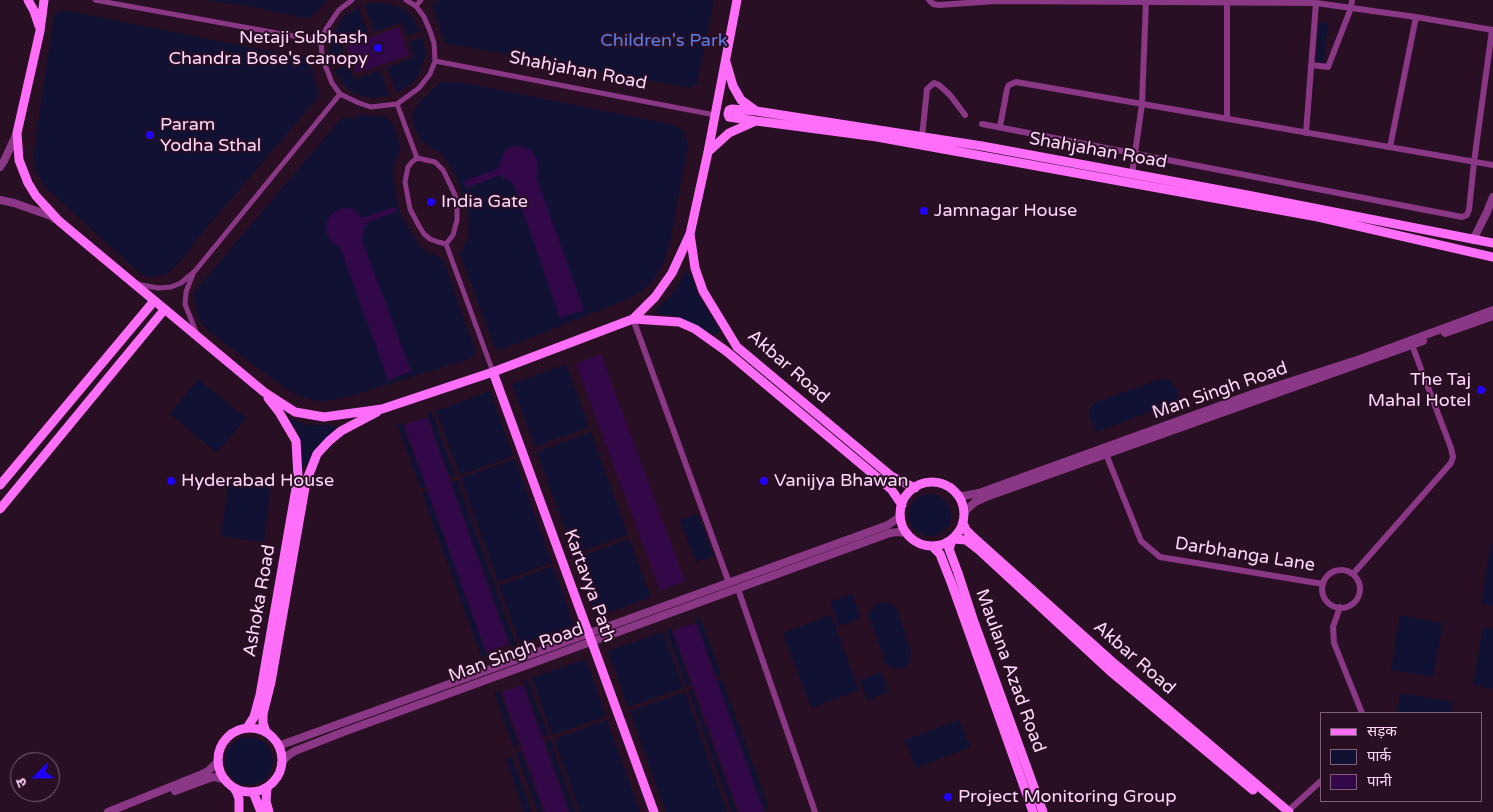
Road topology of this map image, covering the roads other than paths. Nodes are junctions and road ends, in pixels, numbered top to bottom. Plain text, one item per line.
1 (28, 0) edge
2 (44, 0) edge
3 (95, 0) edge
4 (352, 0) edge
5 (406, 0) edge
6 (421, 0) edge
7 (737, 0) edge
8 (929, 0) edge
9 (1352, 0) edge
10 (996, 1) edge
11 (1044, 1) edge
12 (1093, 1) edge
13 (1146, 1) edge
14 (1256, 1) edge
15 (1304, 1) edge
16 (1227, 2) junction
17 (1316, 3) junction
18 (416, 6) junction
19 (1351, 8) junction
20 (1416, 17) junction
21 (1493, 30) edge
22 (40, 31) junction
23 (321, 40) junction
24 (435, 60) junction
25 (726, 60) junction
26 (1311, 65) junction
27 (340, 94) junction
28 (397, 104) junction
29 (1142, 104) junction
30 (716, 111) junction
31 (965, 115) dead end
32 (756, 116) junction
33 (1227, 119) junction
34 (982, 124) dead end
35 (1000, 127) junction
36 (17, 133) junction
37 (1306, 133) junction
38 (922, 137) junction
39 (1390, 147) junction
40 (708, 152) junction
41 (1136, 154) junction
42 (417, 158) junction
43 (1474, 162) junction
44 (1493, 165) edge
45 (0, 167) edge
46 (1132, 174) junction
47 (1493, 197) edge
48 (0, 200) edge
49 (59, 221) junction
50 (690, 234) junction
51 (1473, 240) junction
52 (1493, 243) edge
53 (446, 244) junction
54 (1493, 257) edge
55 (194, 271) junction
56 (133, 284) junction
57 (154, 302) junction
58 (164, 310) junction
59 (1493, 310) edge
60 (1493, 316) edge
61 (633, 319) junction
62 (729, 335) junction
63 (202, 341) junction
64 (1412, 345) junction
65 (719, 346) junction
66 (493, 372) junction
67 (264, 392) junction
68 (382, 409) junction
69 (1106, 454) junction
70 (302, 480) junction
71 (0, 485) edge
72 (915, 488) junction
73 (958, 496) junction
74 (902, 505) junction
75 (0, 509) edge
76 (964, 512) junction
77 (901, 516) junction
78 (963, 523) junction
79 (907, 533) junction
80 (952, 539) junction
81 (932, 546) junction
82 (1353, 574) junction
83 (729, 583) junction
84 (1323, 584) junction
85 (738, 589) junction
86 (1340, 607) junction
87 (591, 637) junction
88 (1362, 712) edge
89 (247, 728) junction
90 (266, 732) junction
91 (278, 746) junction
92 (218, 762) junction
93 (281, 764) junction
94 (225, 780) junction
95 (1320, 782) edge
96 (234, 788) junction
97 (267, 788) junction
98 (252, 792) junction
99 (108, 812) edge
100 (122, 812) edge
101 (239, 812) edge
102 (244, 812) edge
103 (261, 812) edge
104 (269, 812) edge
105 (654, 812) edge
106 (815, 812) edge
107 (1033, 812) edge
108 (1043, 812) edge
109 (1280, 812) edge
110 (1288, 812) edge

1 - 22 main road
2 - 22 main road
3 - 23 street
4 - 23 street
5 - 18 street
6 - 18 street
7 - 25 main road
8 - 10 street
9 - 19 street
10 - 11 street
11 - 12 street
12 - 13 street
13 - 16 street
13 - 29 street
14 - 15 street
14 - 16 street
15 - 17 street
16 - 33 street
17 - 19 street
17 - 26 street
18 - 24 street
19 - 20 street
19 - 26 street
20 - 21 street
20 - 39 street
21 - 43 street
22 - 36 main road
23 - 27 street
24 - 28 street
24 - 30 street, Shahjahan Road
25 - 30 main road
25 - 32 main road
26 - 37 street
27 - 28 street
27 - 55 street
28 - 42 street
29 - 33 street
29 - 35 street
29 - 41 street
30 - 32 main road
30 - 40 main road
31 - 38 street
32 - 38 main road, Shahjahan Road
32 - 40 main road
32 - 54 main road, Shahjahan Road
33 - 37 street
34 - 35 street
35 - 41 street
36 - 45 street
36 - 49 main road
37 - 39 street
38 - 46 main road, Shahjahan Road
39 - 43 street
40 - 50 main road
41 - 43 street
41 - 46 street
42 - 53 street
42 - 53 street
43 - 44 street
46 - 51 main road, Shahjahan Road
47 - 51 street
48 - 49 street
49 - 56 main road
50 - 61 main road
50 - 62 main road, Akbar Road
51 - 52 main road, Shahjahan Road
53 - 66 street
55 - 56 street
55 - 63 street
56 - 57 main road
57 - 58 main road
57 - 71 main road
58 - 63 main road
58 - 75 main road
59 - 73 street, Man Singh Road
60 - 64 street, Man Singh Road
61 - 65 main road, Akbar Road
61 - 66 main road
61 - 83 street
62 - 65 main road
62 - 72 main road, Akbar Road
63 - 67 main road
64 - 69 street, Man Singh Road
64 - 82 street
65 - 74 main road, Akbar Road
66 - 68 main road
66 - 87 main road, Kartavya Path
67 - 68 main road
67 - 70 main road
68 - 70 main road
69 - 76 street, Man Singh Road
69 - 84 street, Darbhanga Lane
70 - 89 main road, Ashoka Road
70 - 90 main road, Ashoka Road
72 - 73 main road
72 - 74 main road
73 - 76 main road
74 - 77 main road
76 - 78 main road
77 - 79 main road
77 - 83 street, Man Singh Road
78 - 80 main road
78 - 110 main road, Akbar Road
79 - 81 main road
79 - 85 street, Man Singh Road
80 - 81 main road
80 - 108 main road, Maulana Azad Road
80 - 109 main road, Akbar Road
81 - 107 main road, Maulana Azad Road
82 - 84 street
82 - 86 street
83 - 87 street, Man Singh Road
84 - 86 street
85 - 87 street, Man Singh Road
85 - 106 street
86 - 88 street
87 - 91 street, Man Singh Road
87 - 93 street, Man Singh Road
87 - 105 main road, Kartavya Path
89 - 90 main road
89 - 92 main road
90 - 91 main road
91 - 93 main road
92 - 94 main road
92 - 99 street
93 - 97 main road
94 - 96 main road
94 - 100 street
95 - 110 street
96 - 98 main road
96 - 101 main road
97 - 98 main road
97 - 104 main road
98 - 102 main road
98 - 103 main road

